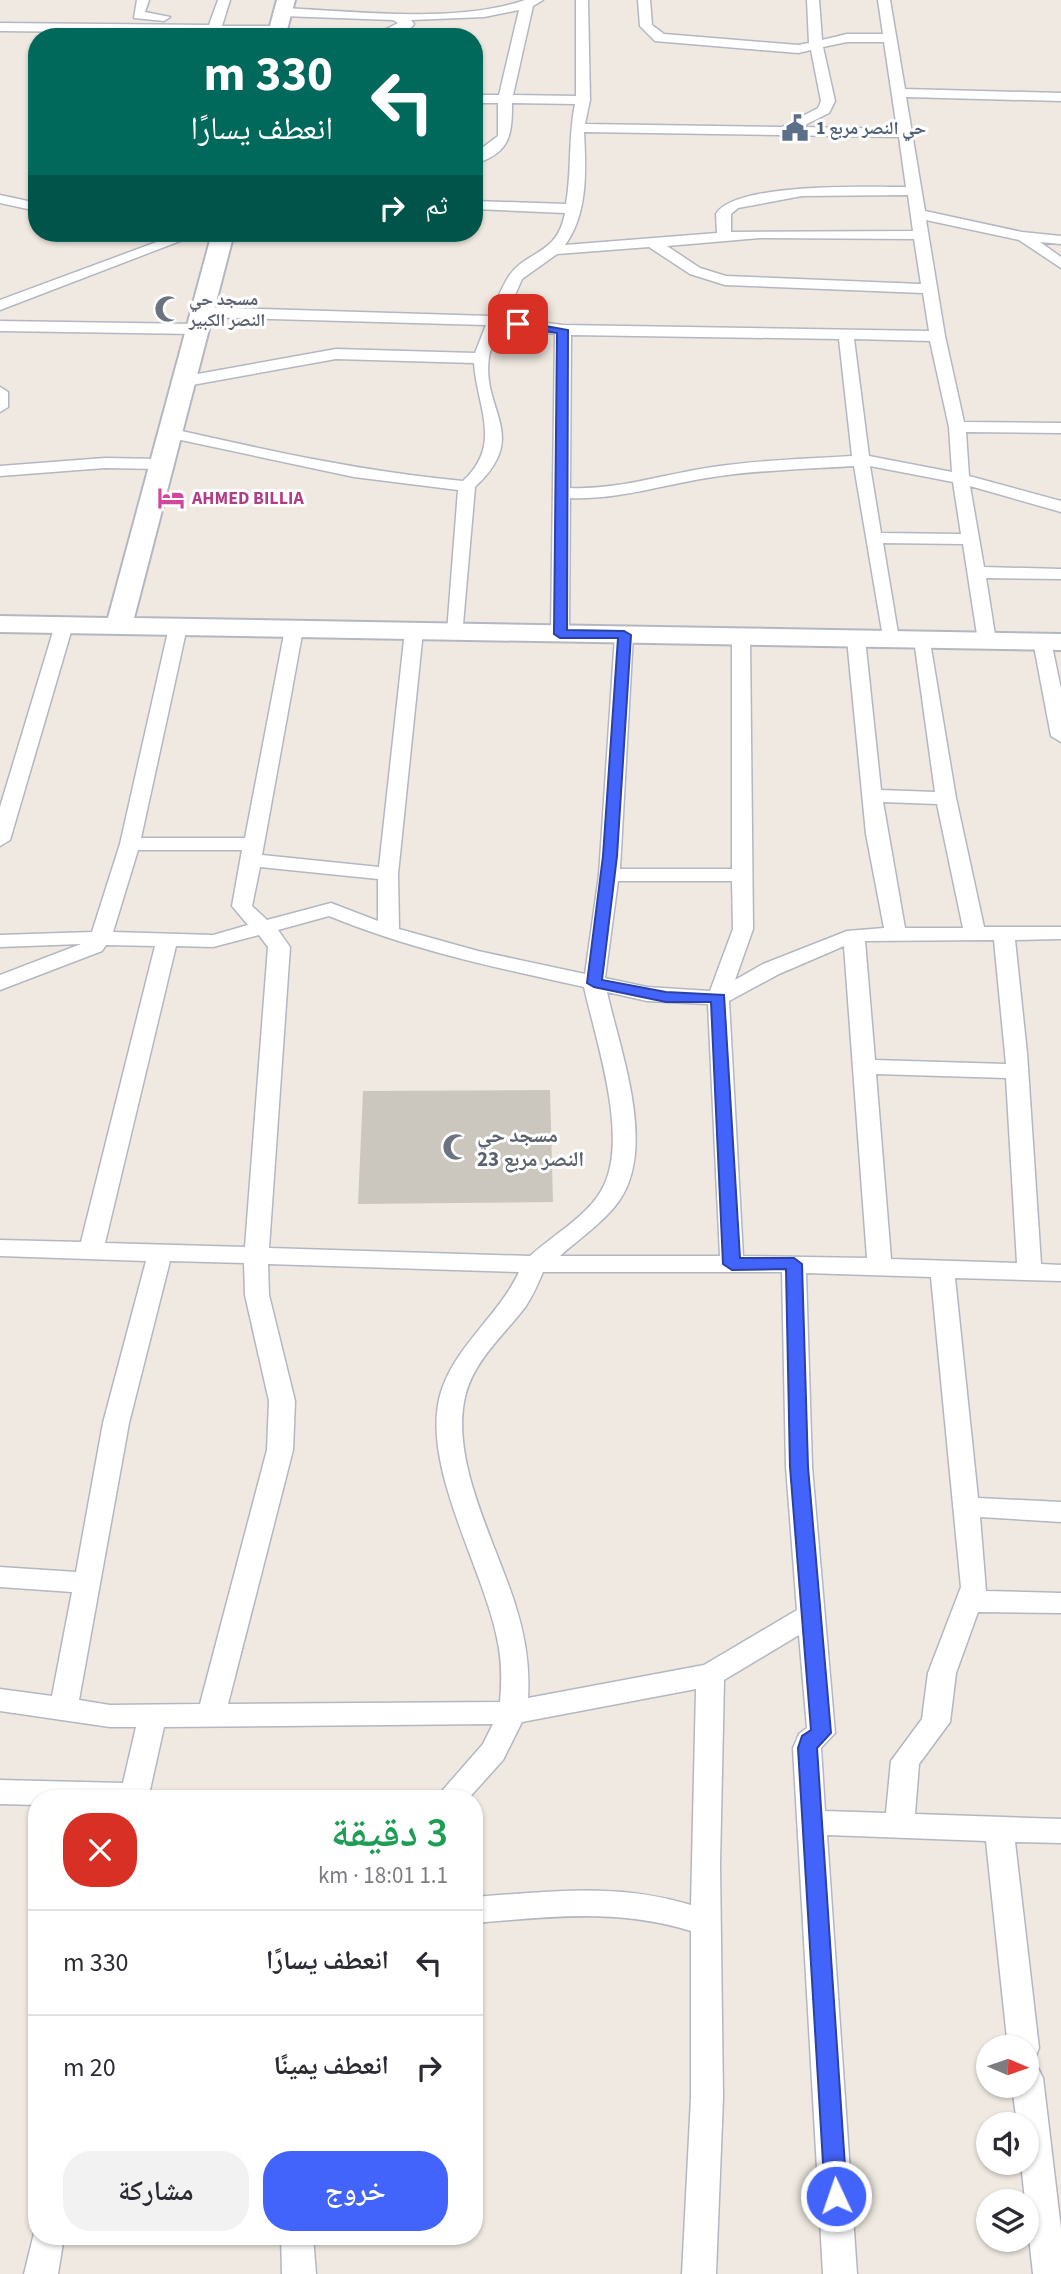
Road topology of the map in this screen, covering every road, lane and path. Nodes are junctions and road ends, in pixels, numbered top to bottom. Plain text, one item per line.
1 (143, 0) edge
2 (224, 0) edge
3 (583, 0) edge
4 (644, 0) edge
5 (813, 0) edge
6 (884, 0) edge
7 (532, 2) edge
8 (394, 15) junction
9 (280, 20) edge
10 (215, 24) junction
11 (0, 27) edge
12 (39, 27) joint
13 (398, 28) edge
14 (890, 38) junction
15 (816, 45) junction
16 (899, 93) junction
17 (1061, 97) edge
18 (483, 99) edge
19 (505, 100) junction
20 (583, 100) junction
21 (577, 128) junction
22 (783, 131) junction
23 (905, 133) junction
24 (483, 153) edge
25 (914, 191) junction
26 (0, 199) edge
27 (28, 205) edge
28 (483, 205) edge
29 (572, 209) junction
30 (917, 214) junction
31 (921, 236) junction
32 (1022, 236) junction
33 (725, 237) junction
34 (1061, 240) edge
35 (168, 242) edge
36 (221, 242) edge
37 (653, 243) junction
38 (553, 250) junction
39 (1061, 264) edge
40 (929, 289) junction
41 (0, 305) edge
42 (199, 320) junction
43 (496, 321) junction
44 (0, 326) edge
45 (563, 330) junction
46 (846, 334) junction
47 (937, 336) junction
48 (481, 358) junction
49 (181, 382) junction
50 (0, 392) edge
51 (0, 407) edge
52 (957, 427) junction
53 (1061, 428) edge
54 (168, 433) junction
55 (861, 460) junction
56 (160, 464) junction
57 (0, 471) edge
58 (961, 481) junction
59 (467, 486) junction
60 (560, 493) junction
61 (1061, 508) edge
62 (875, 538) junction
63 (970, 540) junction
64 (975, 572) junction
65 (1061, 574) edge
66 (0, 624) edge
67 (64, 625) junction
68 (119, 626) junction
69 (178, 627) junction
70 (294, 629) junction
71 (414, 631) junction
72 (456, 632) junction
73 (560, 634) junction
74 (624, 635) junction
75 (741, 637) junction
76 (856, 639) junction
77 (890, 639) junction
78 (923, 640) junction
79 (987, 641) junction
80 (1051, 642) edge
81 (1061, 735) edge
82 (872, 796) junction
83 (946, 798) junction
84 (0, 840) edge
85 (130, 844) junction
86 (254, 853) junction
87 (388, 874) junction
88 (608, 875) junction
89 (743, 875) junction
90 (260, 928) junction
91 (389, 933) junction
92 (975, 933) junction
93 (1004, 933) junction
94 (1061, 933) edge
95 (896, 934) junction
96 (854, 935) junction
97 (101, 937) junction
98 (167, 939) junction
99 (0, 941) edge
100 (0, 983) edge
101 (594, 983) junction
102 (718, 998) junction
103 (864, 1067) junction
104 (1016, 1071) junction
105 (0, 1248) edge
106 (91, 1251) junction
107 (160, 1253) junction
108 (256, 1258) junction
109 (732, 1264) junction
110 (794, 1264) junction
111 (535, 1265) junction
112 (880, 1267) junction
113 (942, 1270) junction
114 (1030, 1272) junction
115 (1061, 1273) edge
116 (968, 1507) junction
117 (1061, 1512) edge
118 (0, 1577) edge
119 (87, 1583) junction
120 (970, 1601) junction
121 (1061, 1603) edge
122 (812, 1615) junction
123 (709, 1675) junction
124 (0, 1700) edge
125 (64, 1709) junction
126 (511, 1713) junction
127 (211, 1715) junction
128 (152, 1716) junction
129 (136, 1790) edge
130 (458, 1790) edge
131 (0, 1792) edge
132 (28, 1793) edge
133 (814, 1823) junction
134 (900, 1823) junction
135 (999, 1831) junction
136 (1061, 1831) edge
137 (483, 1909) edge
138 (706, 1923) junction
139 (1023, 2035) edge
140 (1029, 2098) edge
141 (46, 2245) edge
142 (297, 2245) edge
143 (41, 2274) edge
144 (299, 2274) edge
145 (699, 2274) edge
146 (840, 2274) edge
147 (1050, 2274) edge

1 - 10 street
2 - 10 street
3 - 20 street
4 - 15 street
5 - 15 street
6 - 14 street
7 - 8 street
7 - 19 street
8 - 9 street
8 - 13 street
9 - 10 street
10 - 12 street
11 - 12 street
14 - 15 street
14 - 16 street
15 - 22 street
16 - 17 street
16 - 23 street
18 - 19 street
19 - 20 street
19 - 24 street
20 - 21 street
21 - 22 street
21 - 29 street
22 - 23 street
23 - 25 street
25 - 30 street
25 - 33 street
26 - 27 street
28 - 29 street
29 - 38 street
30 - 31 street
30 - 32 street
31 - 33 street
31 - 40 street
32 - 34 street
32 - 39 street
33 - 37 street
35 - 41 street
36 - 42 main road
37 - 38 street
37 - 40 street
38 - 43 street
40 - 47 street
42 - 43 street
42 - 44 street
42 - 49 main road
43 - 45 street
43 - 48 street
45 - 46 street
45 - 60 street
46 - 47 street
46 - 55 street
47 - 52 street
48 - 49 street
48 - 59 street
49 - 54 main road
50 - 51 street
52 - 53 street
52 - 58 street
54 - 56 main road
54 - 59 street
55 - 58 street
55 - 60 street
55 - 62 street
56 - 57 street
56 - 68 main road
58 - 61 street
58 - 63 street
59 - 72 street
60 - 73 street
62 - 63 street
62 - 77 street
63 - 64 street
64 - 65 street
64 - 79 street
66 - 67 main road
67 - 68 main road
67 - 84 street
68 - 69 main road
69 - 70 main road
69 - 85 street
70 - 71 main road
70 - 86 street
71 - 72 main road
71 - 87 street
72 - 73 main road
73 - 74 main road
74 - 75 main road
74 - 88 street
75 - 76 main road
75 - 89 street
76 - 77 main road
76 - 82 street
77 - 78 main road
78 - 79 main road
78 - 83 street
79 - 80 main road
80 - 81 street
82 - 83 street
82 - 95 street
83 - 92 street
85 - 86 street
85 - 97 street
86 - 87 street
86 - 90 street
87 - 91 street
88 - 89 street
88 - 101 street
89 - 102 street
90 - 91 street
90 - 98 street
90 - 108 street
91 - 101 street
92 - 93 street
92 - 95 street
93 - 94 street
93 - 104 street
95 - 96 street
96 - 102 street
96 - 103 street
97 - 98 street
97 - 99 street
97 - 100 street
98 - 106 street
101 - 102 street
101 - 111 street
102 - 109 street
103 - 104 street
103 - 112 street
104 - 114 street
105 - 106 street
106 - 107 street
107 - 108 street
107 - 119 street
108 - 111 street
108 - 127 street
109 - 110 street
109 - 111 street
110 - 112 street
110 - 122 street
111 - 126 street
112 - 113 street
113 - 114 street
113 - 116 street
114 - 115 street
116 - 117 street
116 - 120 street
118 - 119 street
119 - 125 street
120 - 121 street
120 - 134 street
122 - 123 street
122 - 133 street
123 - 126 street
123 - 138 street
124 - 125 street
125 - 128 street
126 - 127 street
126 - 130 street
127 - 128 street
128 - 129 street
131 - 132 street
133 - 134 street
133 - 146 street
134 - 135 street
135 - 136 street
135 - 139 street
137 - 138 street
138 - 145 street
140 - 147 street
141 - 143 street
142 - 144 street

